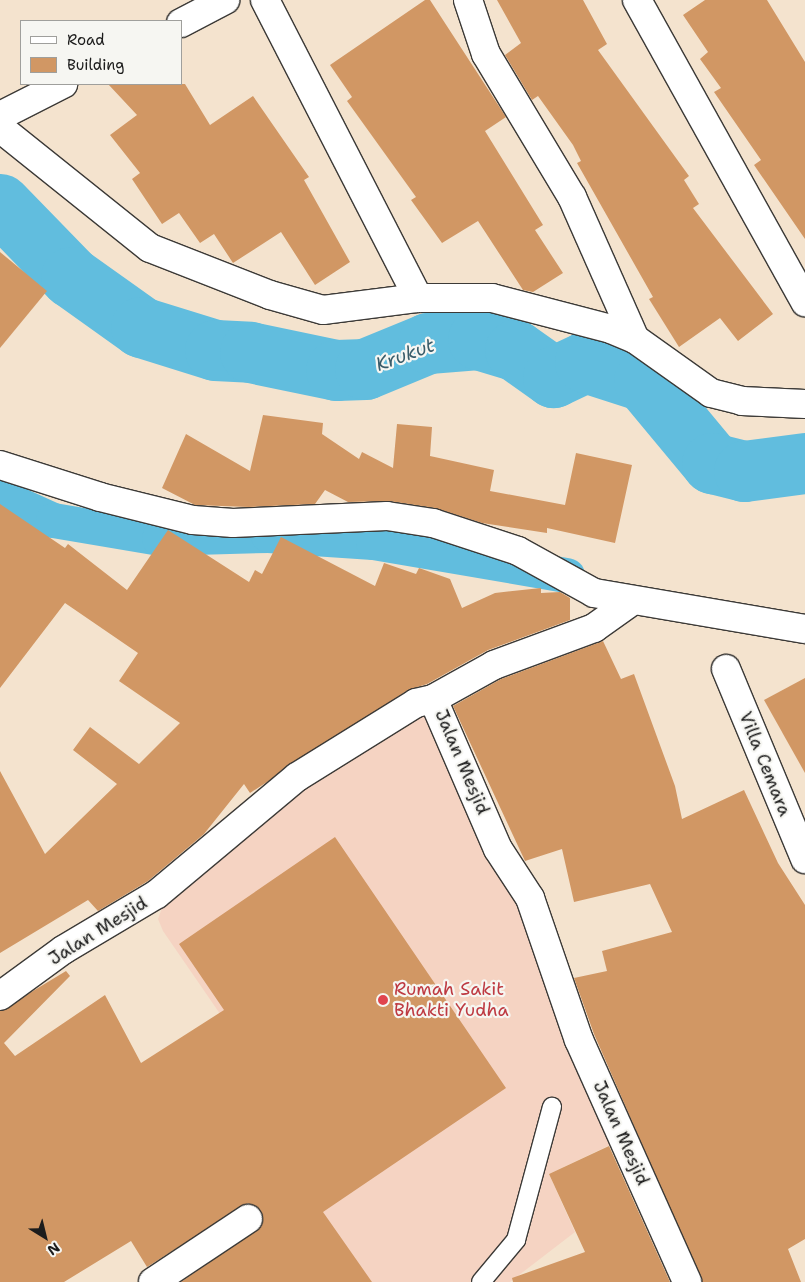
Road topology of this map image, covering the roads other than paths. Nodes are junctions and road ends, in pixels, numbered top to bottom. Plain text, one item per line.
1 (225, 0) edge
2 (265, 0) edge
3 (468, 0) edge
4 (637, 0) edge
5 (182, 22) edge
6 (61, 85) edge
7 (0, 116) edge
8 (0, 128) edge
9 (418, 298) junction
10 (805, 302) edge
11 (635, 340) junction
12 (805, 404) edge
13 (0, 465) edge
14 (632, 601) junction
15 (805, 629) edge
16 (726, 669) dead end
17 (433, 699) junction
18 (805, 859) edge
19 (0, 996) edge
20 (552, 1107) dead end
21 (248, 1219) dead end
22 (153, 1282) edge
23 (481, 1282) edge
24 (687, 1282) edge

1 - 5 street
2 - 9 street
3 - 11 street
4 - 10 street
6 - 7 street
8 - 9 street
9 - 11 street
11 - 12 street
13 - 14 street
14 - 15 street
14 - 17 street
16 - 18 street, Villa Cemara
17 - 19 street, Jalan Mesjid
17 - 24 street, Jalan Mesjid
20 - 23 lane
21 - 22 street

